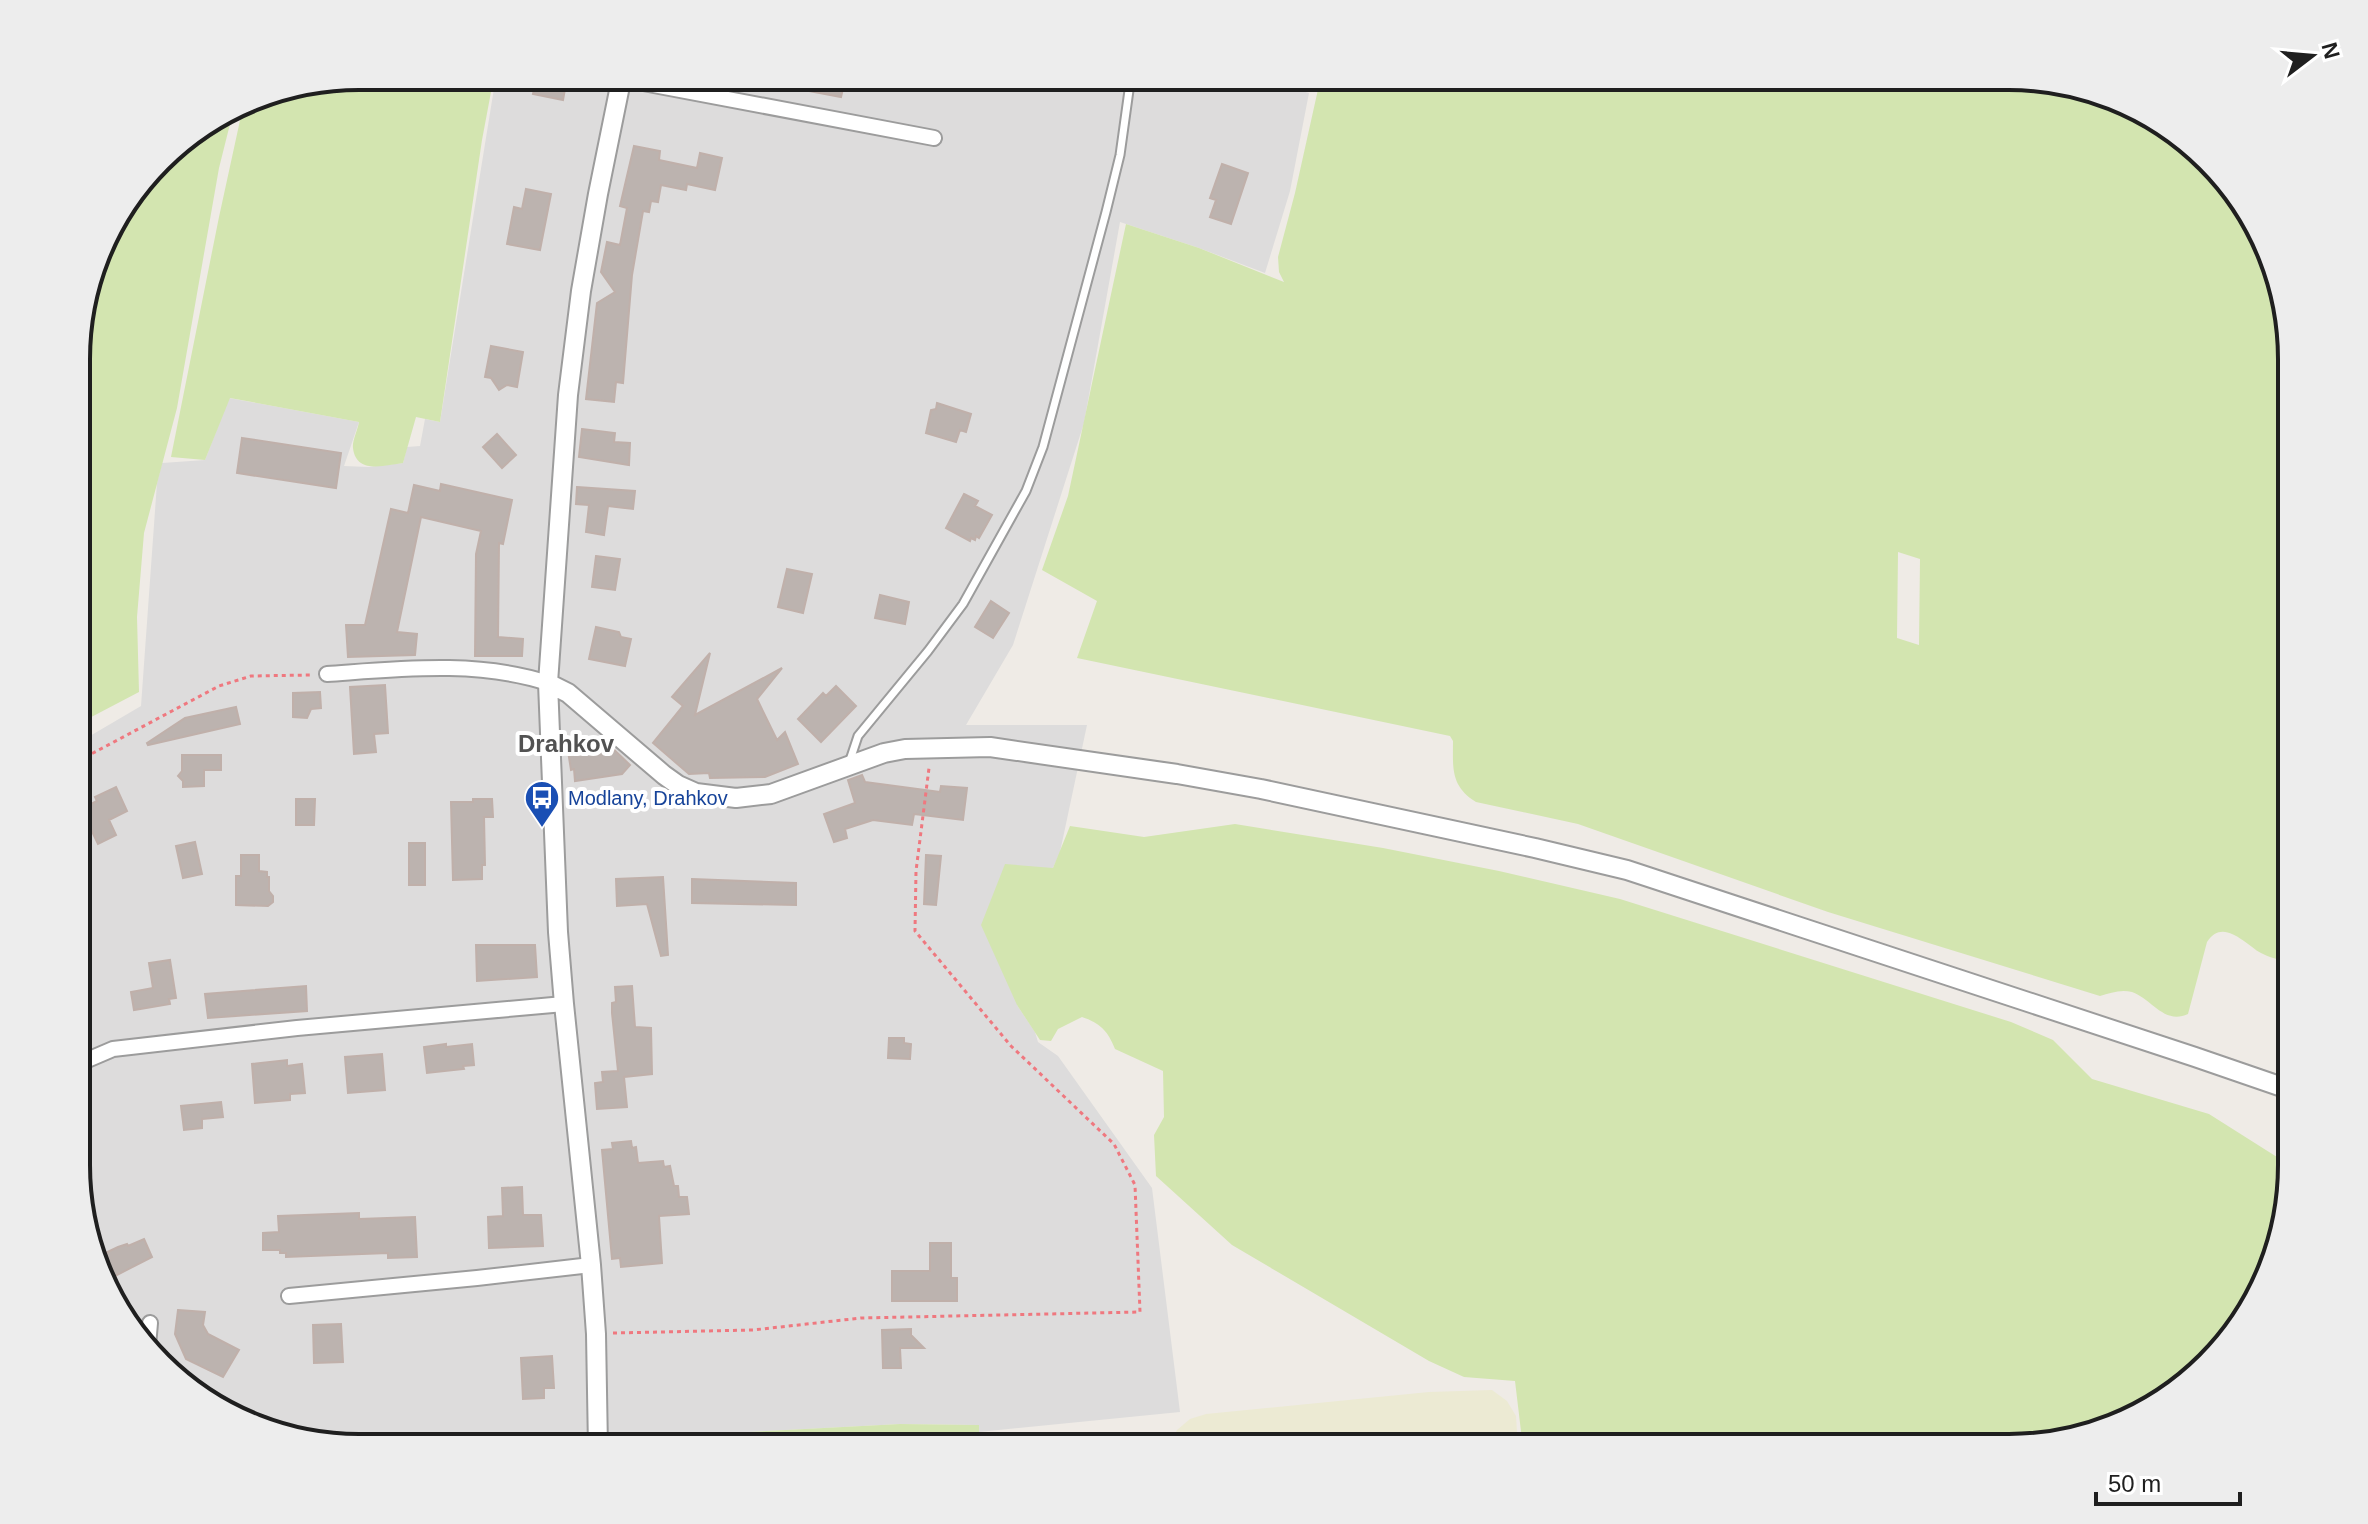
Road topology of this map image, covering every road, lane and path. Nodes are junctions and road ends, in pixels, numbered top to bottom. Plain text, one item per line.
1 (620, 90) edge
2 (684, 90) edge
3 (1129, 90) edge
4 (934, 138) dead end
5 (327, 674) joint
6 (548, 683) junction
7 (932, 749) junction
8 (90, 755) edge
9 (848, 765) junction
10 (564, 1004) junction
11 (90, 1059) edge
12 (2277, 1085) edge
13 (591, 1265) junction
14 (289, 1296) dead end
15 (150, 1323) dead end
16 (149, 1333) edge
17 (596, 1334) junction
18 (598, 1434) edge

1 - 6 street
2 - 4 street
3 - 9 lane
5 - 6 street
5 - 8 path
6 - 9 street
6 - 10 street
7 - 9 street
7 - 12 street
7 - 17 path
10 - 11 street
10 - 13 street
13 - 14 street
13 - 17 street
15 - 16 street
17 - 18 street

